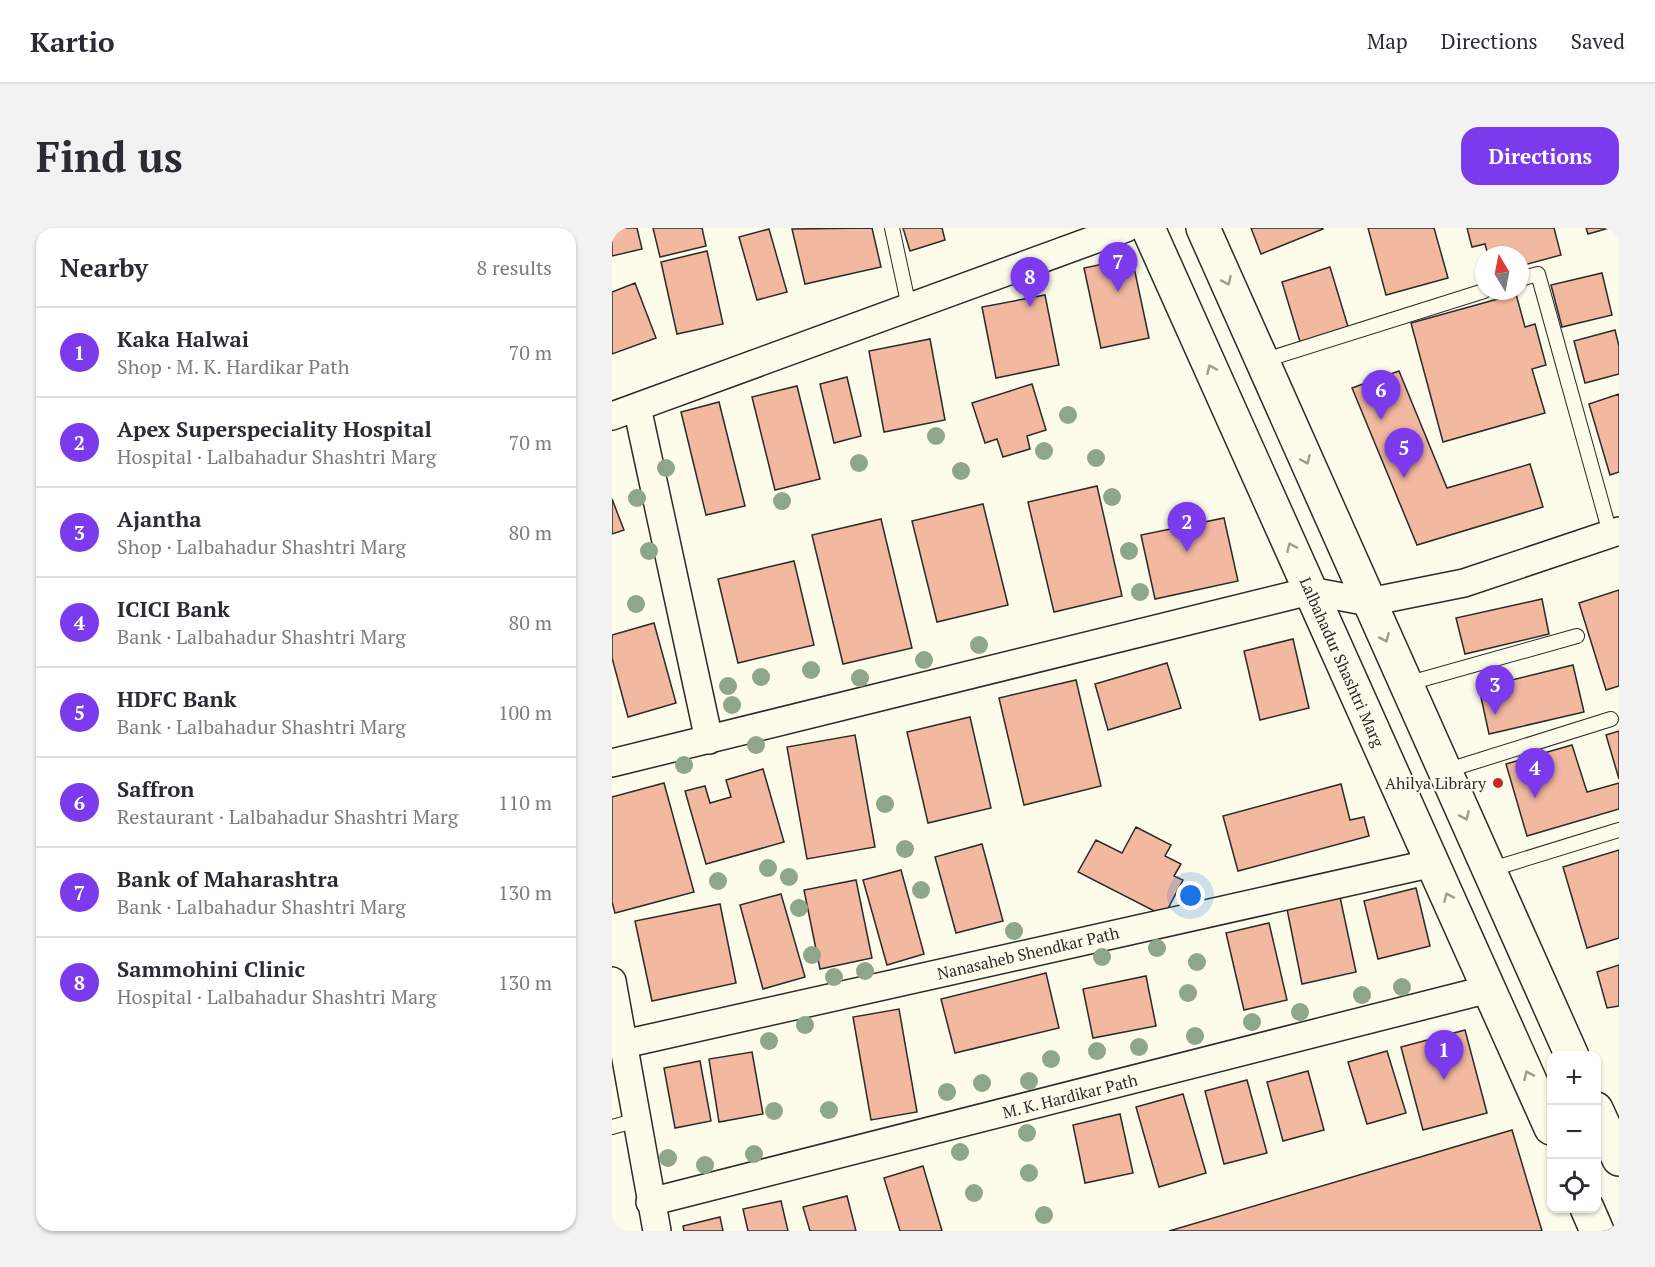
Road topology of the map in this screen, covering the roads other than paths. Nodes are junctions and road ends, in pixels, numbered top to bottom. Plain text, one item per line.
1 (892, 228) edge
2 (1126, 228) edge
3 (1148, 228) edge
4 (1203, 228) edge
5 (1529, 276) edge
6 (1475, 294) edge
7 (909, 307) junction
8 (1262, 361) junction
9 (624, 412) edge
10 (1614, 532) edge
11 (1310, 591) junction
12 (1369, 602) junction
13 (1577, 636) dead end
14 (1406, 684) junction
15 (1611, 719) dead end
16 (709, 740) junction
17 (612, 763) edge
18 (1445, 771) junction
19 (1619, 830) edge
20 (1432, 863) junction
21 (1490, 870) junction
22 (612, 981) edge
23 (1489, 989) junction
24 (624, 1044) junction
25 (1570, 1051) edge
26 (1547, 1119) edge
27 (1601, 1120) edge
28 (624, 1124) edge
29 (1619, 1159) edge
30 (650, 1202) junction
31 (1589, 1213) edge
32 (657, 1231) edge
33 (1597, 1231) edge

1 - 7 lane
2 - 7 street
11 -> 3 main road, Lalbahadur Shashtri Marg
4 -> 8 main road
5 - 10 lane
6 - 8 lane
7 - 9 street
8 -> 12 main road
9 - 16 street
10 - 12 street
11 - 12 street
11 - 16 street
11 - 20 main road, Lalbahadur Shashtri Marg
12 -> 14 main road
13 - 14 lane
14 - 18 main road
15 - 18 lane
16 - 17 street
18 -> 21 main road
19 - 21 lane
23 -> 20 main road, Lalbahadur Shashtri Marg
20 - 24 street, Nanasaheb Shendkar Path
21 - 25 main road
22 - 24 street
26 -> 23 main road, Lalbahadur Shashtri Marg
23 - 30 street, M. K. Hardikar Path
24 - 28 street
27 - 29 main road
28 - 30 street
30 - 32 street
31 - 33 main road

